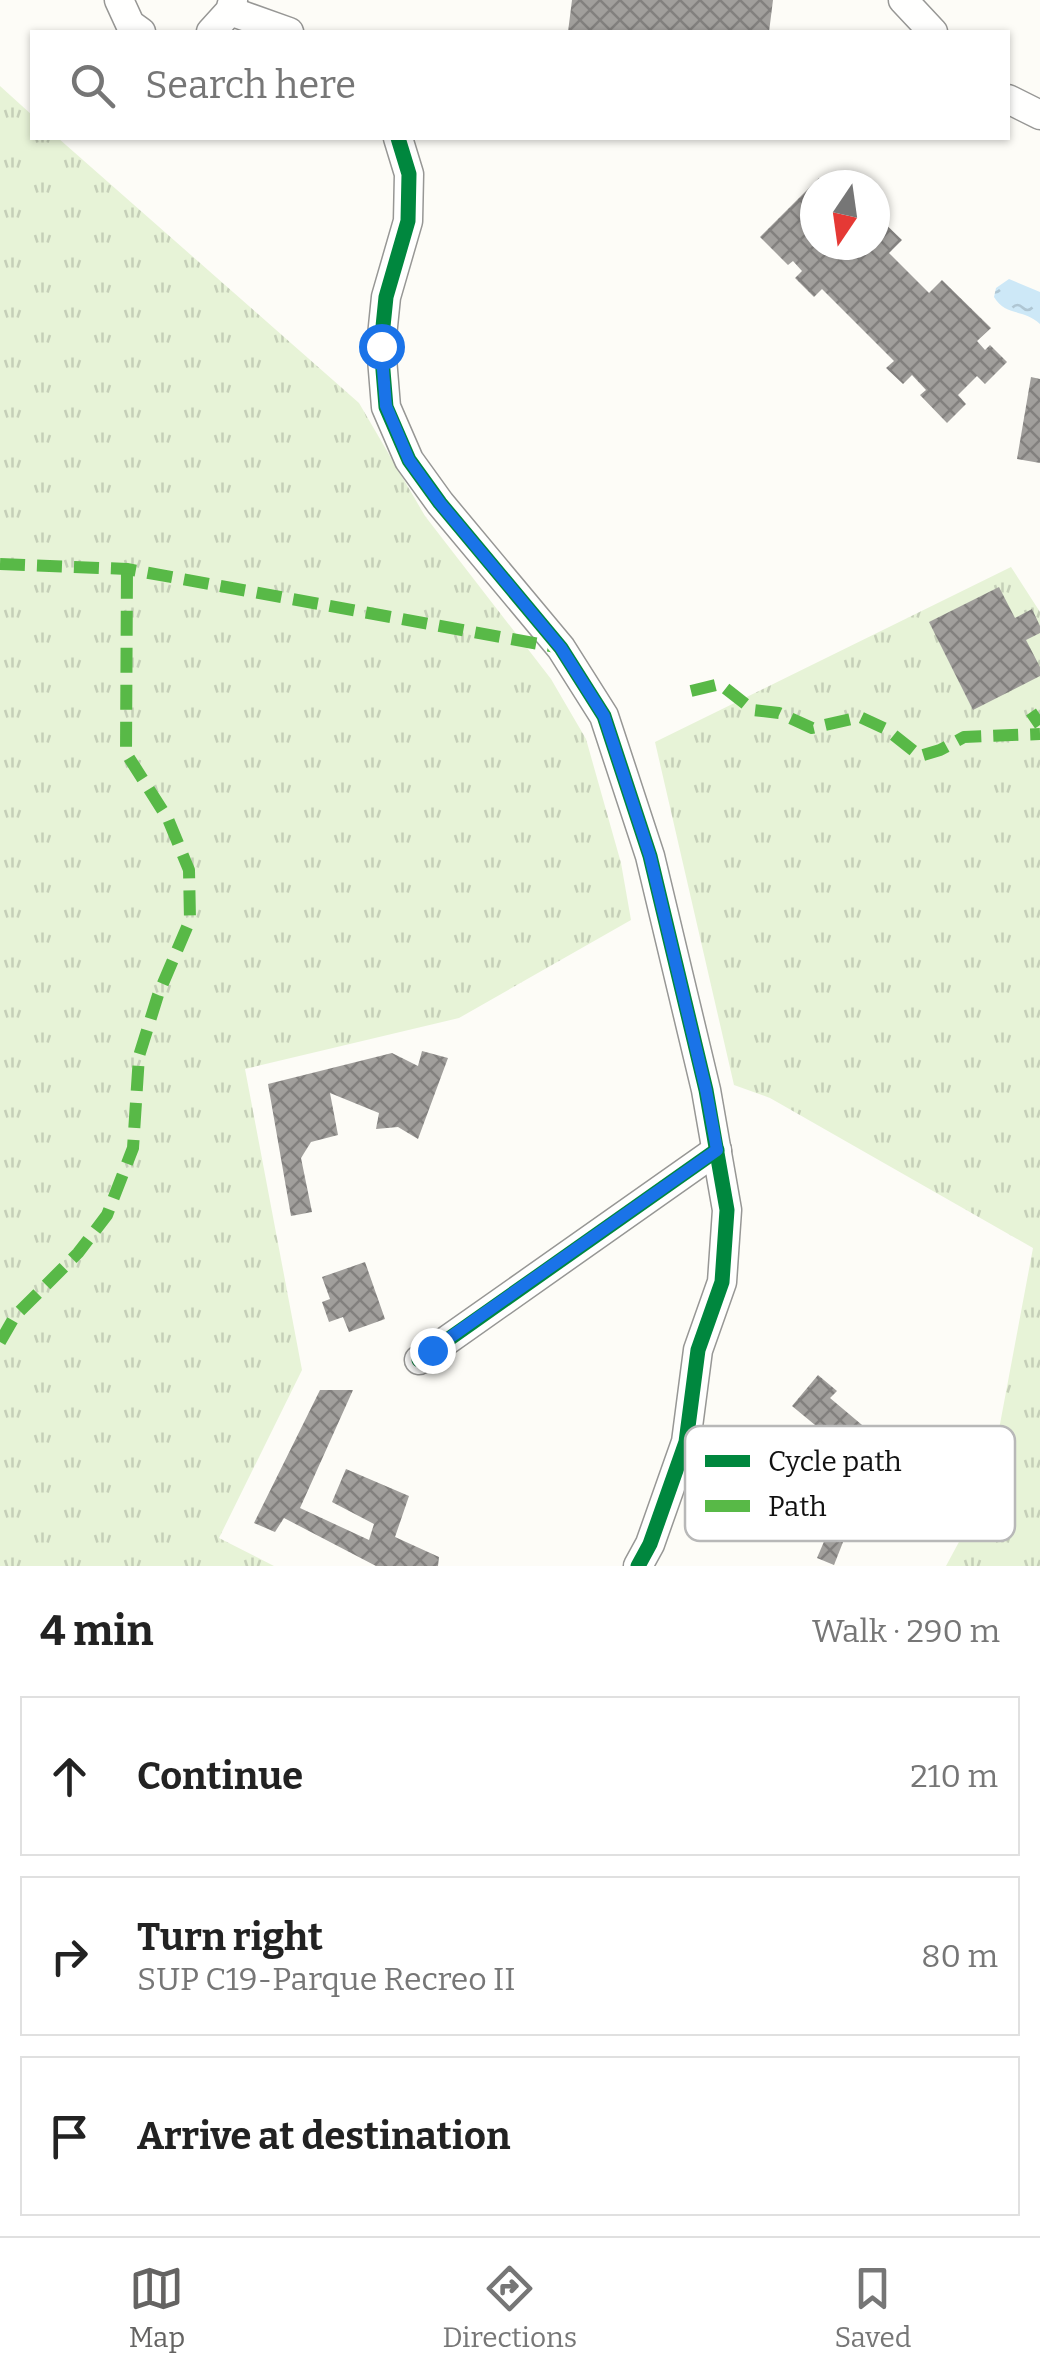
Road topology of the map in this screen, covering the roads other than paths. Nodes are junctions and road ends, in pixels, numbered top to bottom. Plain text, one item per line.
1 (118, 0) edge
2 (903, 0) edge
3 (232, 5) edge
4 (138, 30) edge
5 (213, 30) edge
6 (285, 30) edge
7 (931, 30) edge
8 (1010, 101) edge
9 (1040, 115) edge
10 (399, 140) edge
11 (717, 1150) junction
12 (418, 1360) dead end
13 (688, 1426) edge
14 (685, 1445) edge
15 (638, 1566) edge

1 - 4 street
2 - 7 street
3 - 5 street
3 - 6 street
8 - 9 street
10 - 11 street
11 - 12 street
11 - 13 street
14 - 15 street

